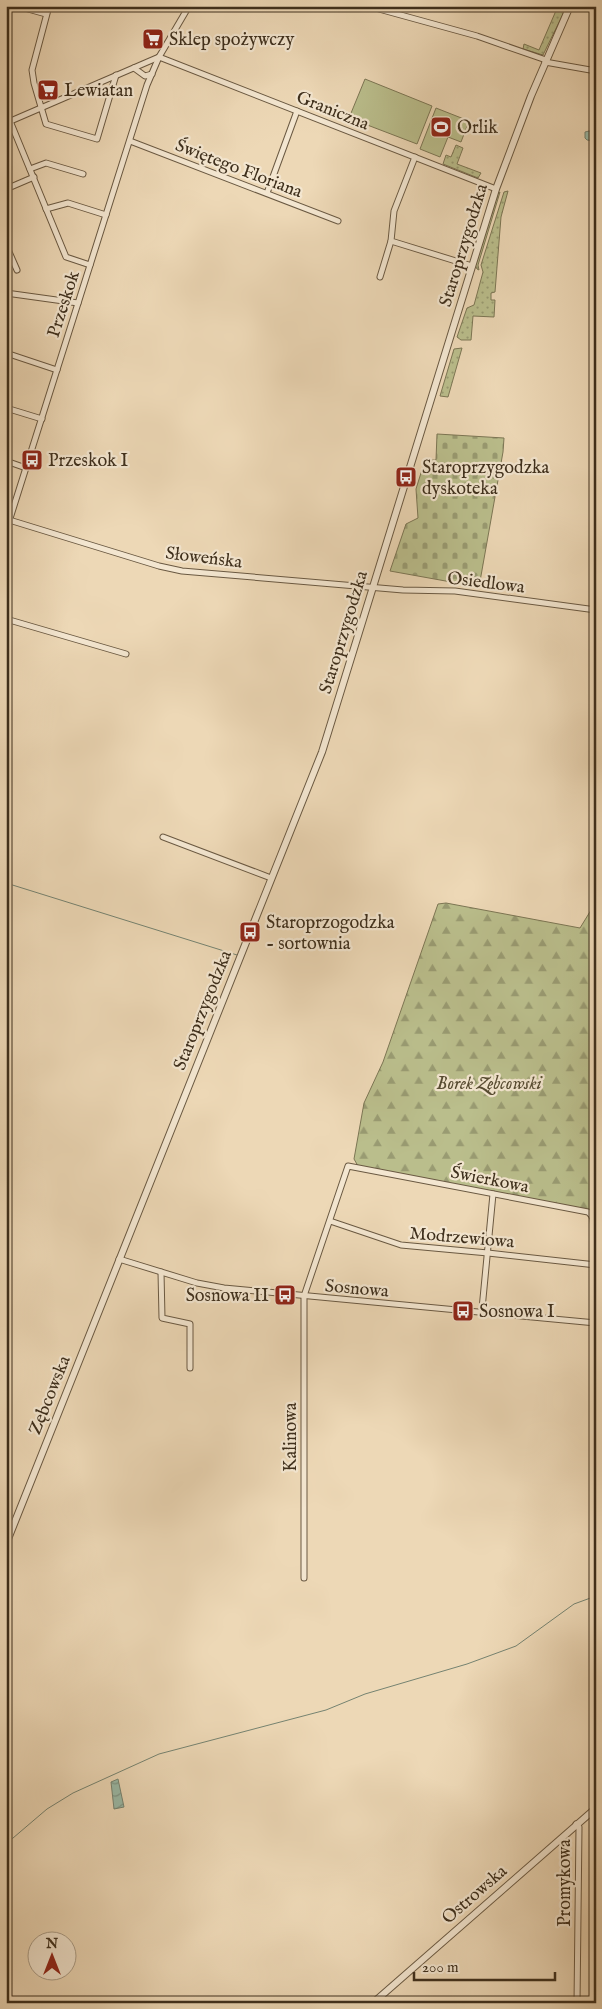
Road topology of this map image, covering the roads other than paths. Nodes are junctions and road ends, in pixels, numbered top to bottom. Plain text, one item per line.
1 (17, 6) edge
2 (49, 6) edge
3 (189, 6) edge
4 (368, 6) edge
5 (570, 6) edge
6 (26, 7) edge
7 (46, 14) junction
8 (159, 57) junction
9 (545, 61) junction
10 (145, 63) junction
11 (134, 68) junction
12 (596, 71) edge
13 (153, 72) junction
14 (142, 73) junction
15 (116, 75) junction
16 (147, 85) junction
17 (42, 107) junction
18 (297, 111) junction
19 (8, 122) edge
20 (130, 140) junction
21 (415, 157) junction
22 (30, 169) junction
23 (83, 174) dead end
24 (34, 177) junction
25 (6, 189) edge
26 (496, 189) junction
27 (267, 193) junction
28 (46, 209) junction
29 (106, 215) junction
30 (338, 221) dead end
31 (391, 241) junction
32 (6, 245) edge
33 (90, 265) junction
34 (472, 266) junction
35 (17, 270) dead end
36 (380, 277) dead end
37 (6, 292) edge
38 (78, 303) junction
39 (6, 353) edge
40 (57, 370) junction
41 (6, 408) edge
42 (42, 419) junction
43 (6, 461) edge
44 (26, 468) junction
45 (8, 519) edge
46 (6, 531) edge
47 (372, 587) junction
48 (596, 610) edge
49 (6, 619) edge
50 (126, 654) dead end
51 (163, 837) dead end
52 (271, 878) junction
53 (348, 1166) joint
54 (493, 1194) junction
55 (330, 1221) junction
56 (596, 1250) edge
57 (488, 1253) junction
58 (120, 1259) junction
59 (596, 1265) edge
60 (161, 1272) junction
61 (304, 1296) junction
62 (482, 1309) dead end
63 (596, 1323) edge
64 (190, 1368) dead end
65 (6, 1544) edge
66 (304, 1578) dead end
67 (596, 1808) edge
68 (576, 1824) junction
69 (372, 2003) edge
70 (578, 2003) edge

1 - 6 street
2 - 7 street
3 - 8 street, Przeskok
4 - 9 street
5 - 9 street, Staroprzygodzka
6 - 7 street
7 - 17 street
8 - 10 street
8 - 13 street, Przeskok
8 - 18 street, Graniczna
9 - 12 street
9 - 26 street, Staroprzygodzka
10 - 11 street
10 - 13 street
10 - 14 street
11 - 14 street
11 - 15 street
13 - 14 street
13 - 16 street, Przeskok
14 - 16 street
15 - 17 street
15 - 17 street
16 - 20 street, Przeskok
17 - 19 street
18 - 21 street, Graniczna
18 - 27 street
19 - 22 street
20 - 27 street, Świętego Floriana
20 - 29 street, Przeskok
21 - 26 street, Graniczna
21 - 31 street
22 - 23 street
22 - 24 street
24 - 25 street
24 - 28 street
26 - 34 street, Staroprzygodzka
27 - 30 street, Świętego Floriana
28 - 29 street
28 - 33 street
29 - 33 street, Przeskok
31 - 34 street
31 - 36 street
32 - 35 street
33 - 38 street, Przeskok
34 - 47 street, Staroprzygodzka
37 - 38 street
38 - 40 street, Przeskok
39 - 40 street
40 - 42 street, Przeskok
41 - 42 street
42 - 44 street, Przeskok
43 - 44 street
44 - 45 street, Przeskok
45 - 46 street, Przeskok
45 - 47 street, Słoweńska
47 - 48 street, Osiedlowa
47 - 52 street, Staroprzygodzka
49 - 50 street
51 - 52 street
52 - 58 street, Staroprzygodzka
53 - 54 street, Świerkowa
53 - 55 street, Kalinowa
54 - 56 street, Świerkowa
54 - 57 street
55 - 57 street, Modrzewiowa
55 - 61 street, Kalinowa
57 - 59 street, Modrzewiowa
57 - 62 street
58 - 60 street, Sosnowa
58 - 65 street, Zębcowska
60 - 61 street, Sosnowa
60 - 64 street
61 - 63 street, Sosnowa
61 - 66 street, Kalinowa
67 - 68 street, Ostrowska
68 - 69 street, Ostrowska
68 - 70 street, Promykowa

